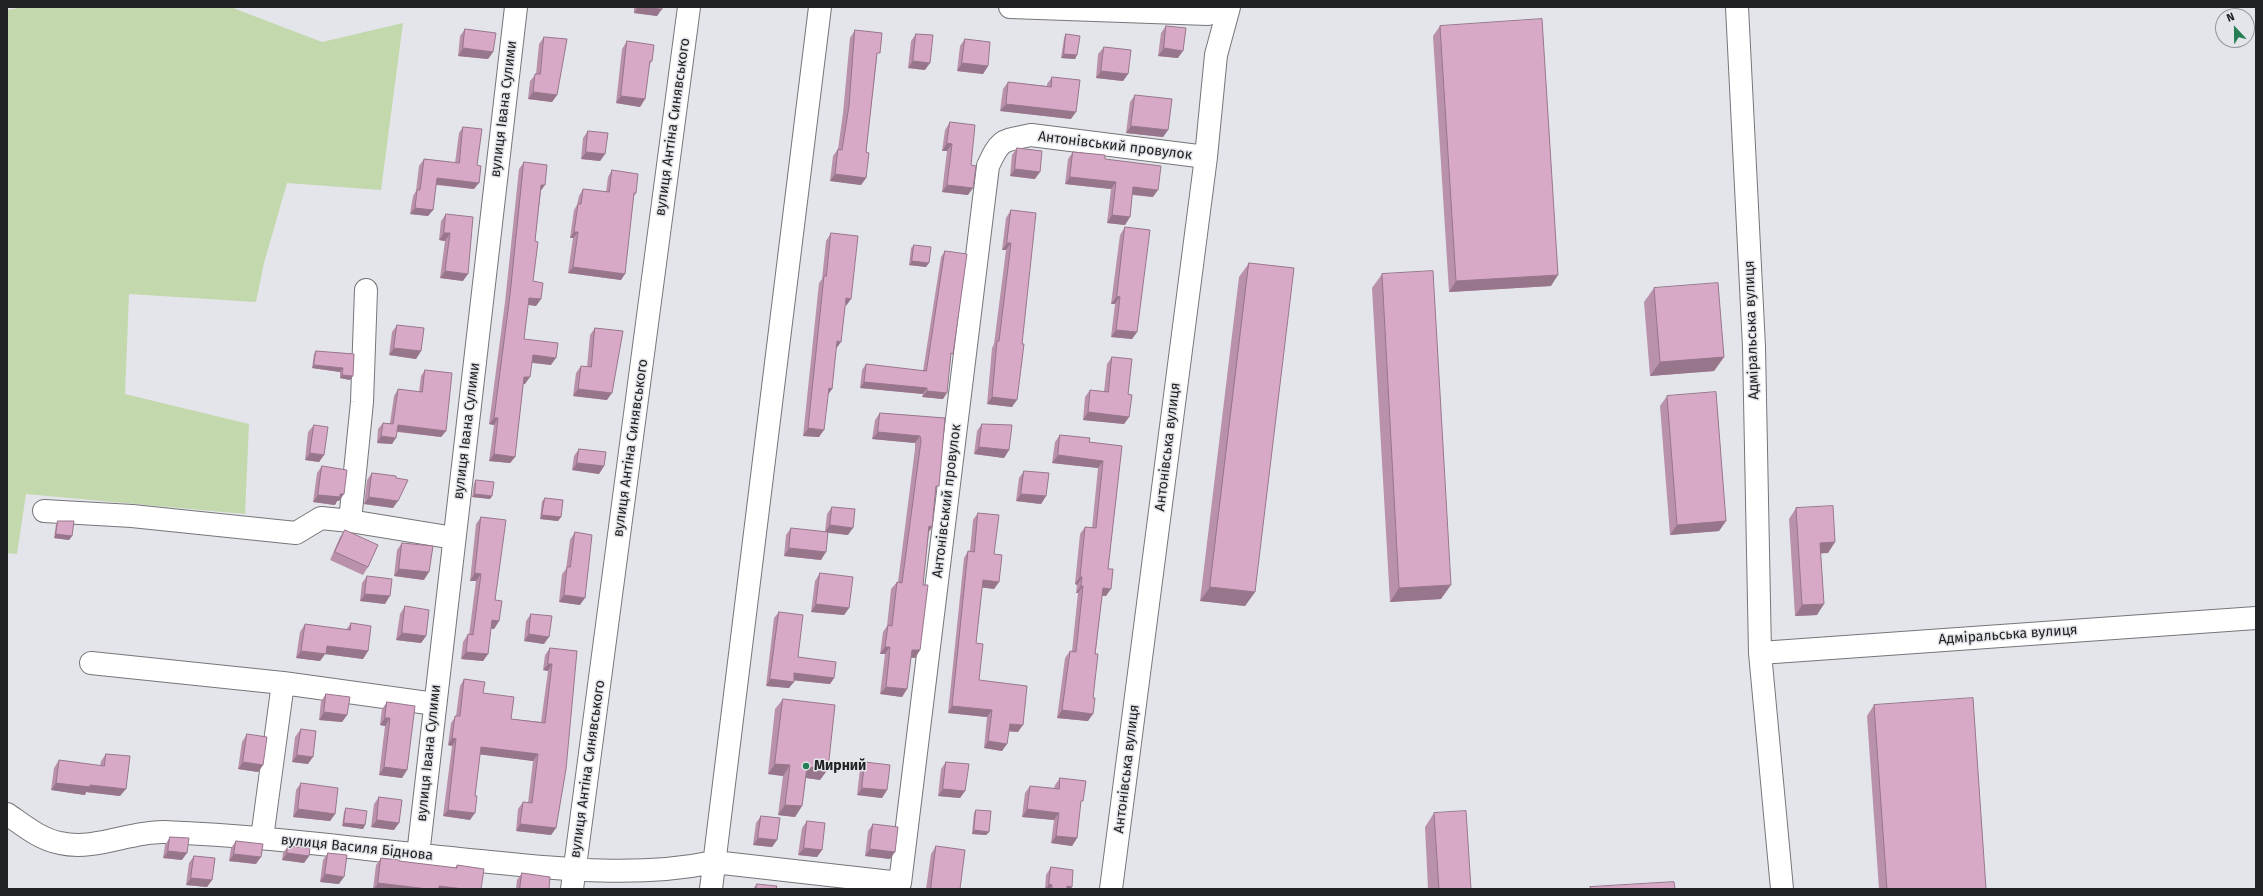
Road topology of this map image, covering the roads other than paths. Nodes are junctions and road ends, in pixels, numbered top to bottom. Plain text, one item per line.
1 (516, 7) edge
2 (689, 7) edge
3 (820, 7) edge
4 (1010, 7) edge
5 (1225, 7) edge
6 (1230, 7) edge
7 (1736, 7) edge
8 (1206, 157) junction
9 (366, 290) dead end
10 (44, 511) dead end
11 (350, 520) junction
12 (454, 538) junction
13 (2256, 618) edge
14 (1760, 652) junction
15 (92, 663) dead end
16 (283, 683) junction
17 (434, 704) junction
18 (7, 814) edge
19 (262, 838) junction
20 (418, 855) junction
21 (714, 862) junction
22 (573, 880) edge
23 (711, 889) edge
24 (1112, 889) edge
25 (1782, 889) edge

1 - 12 street, вулиця Івана Сулими
2 - 22 street, вулиця Антіна Синявського
3 - 21 street
4 - 5 street
6 - 8 street, Антонівська вулиця
7 - 14 street, Адміральська вулиця
8 - 21 street, Антонівський провулок
8 - 24 street, Антонівська вулиця
9 - 11 street
10 - 11 street
11 - 12 street
12 - 17 street, вулиця Івана Сулими
13 - 14 street, Адміральська вулиця
14 - 25 street, Адміральська вулиця
15 - 16 street
16 - 17 street
16 - 19 street
17 - 20 street, вулиця Івана Сулими
18 - 19 street, вулиця Василя Біднова
19 - 20 street, вулиця Василя Біднова
20 - 22 street, вулиця Василя Біднова
21 - 22 street, вулиця Василя Біднова
21 - 23 street

